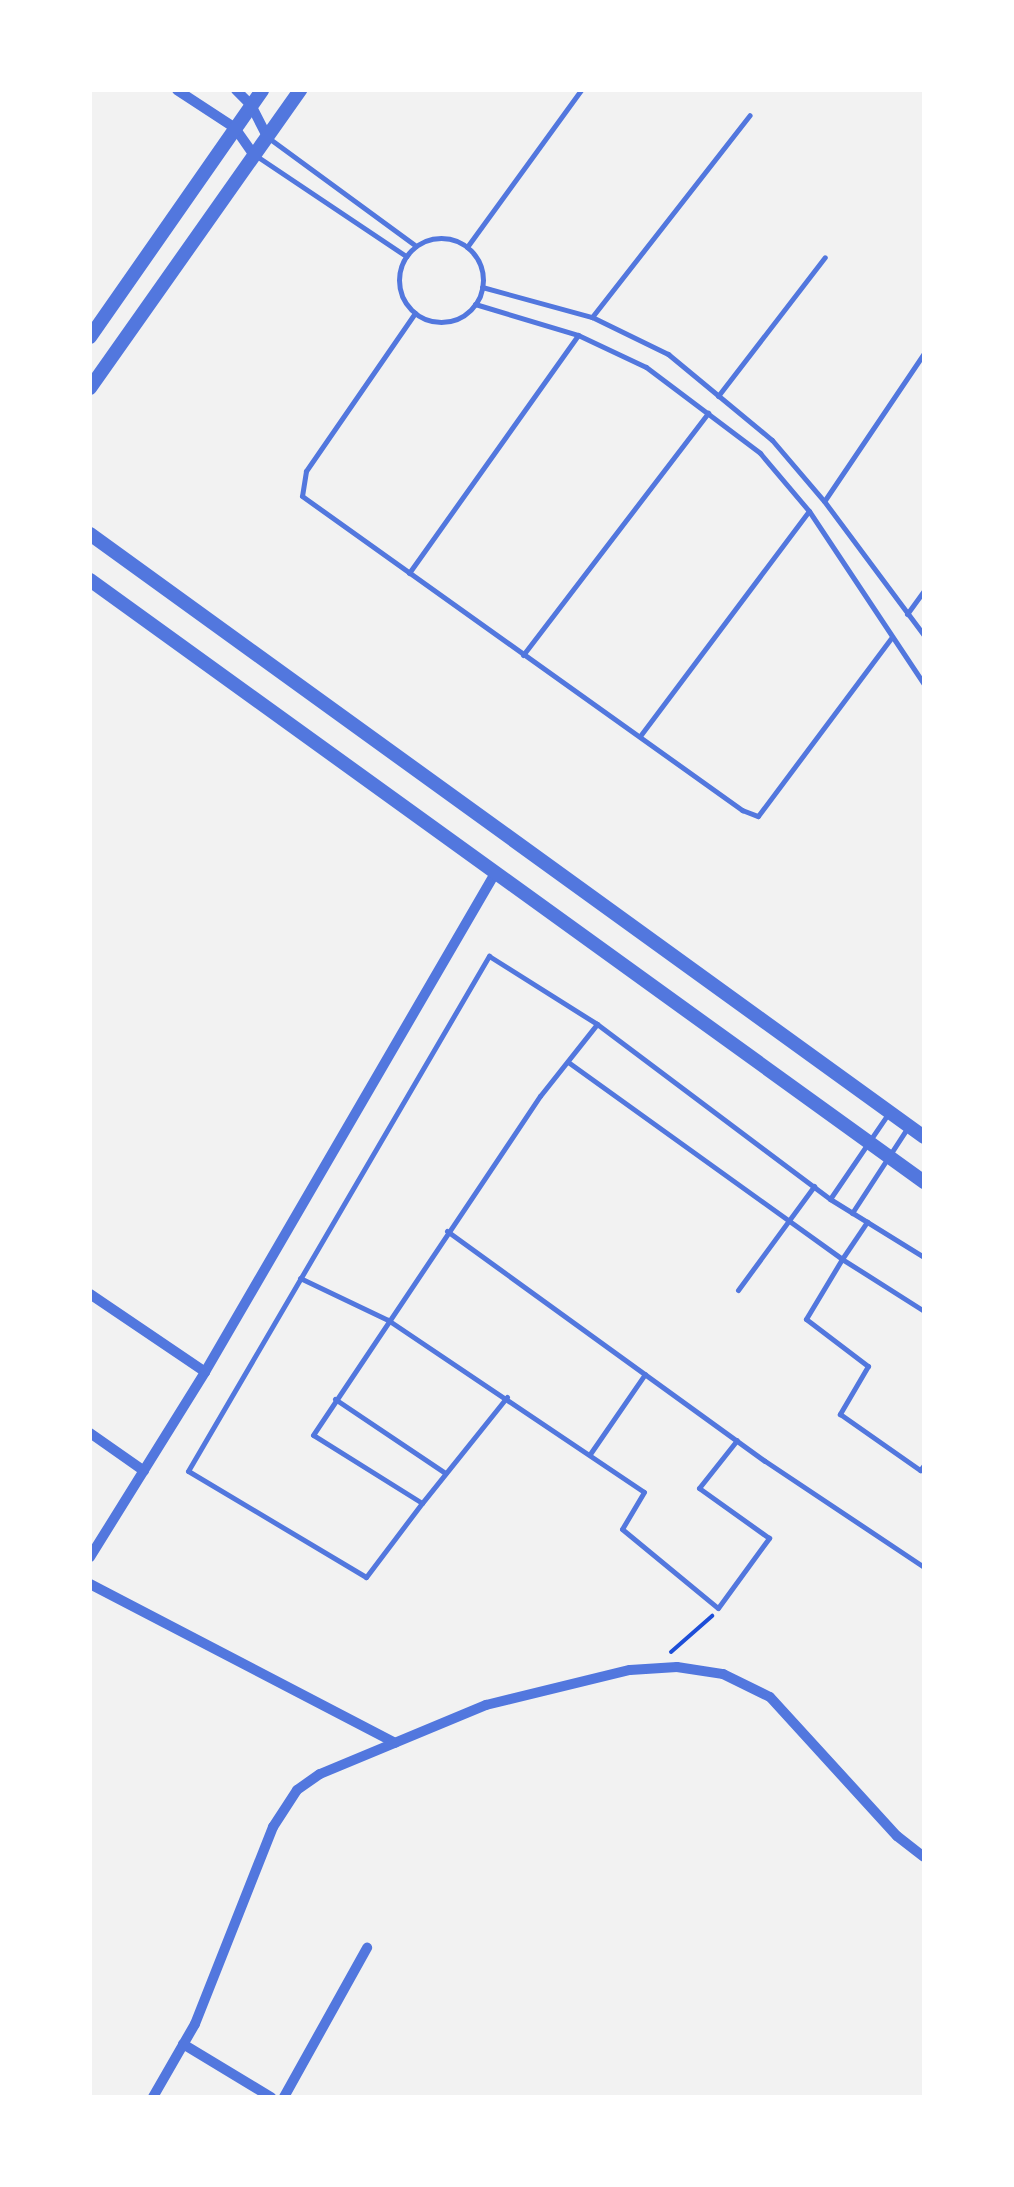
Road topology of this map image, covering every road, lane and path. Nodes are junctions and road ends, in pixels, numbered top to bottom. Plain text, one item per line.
1 (177, 90) edge
2 (236, 90) edge
3 (262, 90) edge
4 (300, 90) edge
5 (580, 90) edge
6 (251, 106) junction
7 (750, 115) dead end
8 (236, 128) junction
9 (267, 137) junction
10 (254, 155) junction
11 (416, 246) junction
12 (467, 247) junction
13 (406, 256) junction
14 (825, 256) dead end
15 (482, 287) junction
16 (475, 304) junction
17 (415, 312) junction
18 (592, 316) junction
19 (578, 335) junction
20 (90, 337) edge
21 (924, 354) edge
22 (90, 388) edge
23 (718, 396) junction
24 (708, 414) junction
25 (824, 501) junction
26 (809, 511) junction
27 (90, 534) edge
28 (409, 573) junction
29 (92, 588) edge
30 (924, 591) edge
31 (907, 614) junction
32 (924, 635) edge
33 (891, 638) junction
34 (523, 655) junction
35 (924, 684) edge
36 (640, 736) junction
37 (494, 875) junction
38 (597, 1024) junction
39 (567, 1062) junction
40 (890, 1112) junction
41 (908, 1126) junction
42 (924, 1137) edge
43 (869, 1143) junction
44 (888, 1157) junction
45 (924, 1182) edge
46 (814, 1186) junction
47 (830, 1198) junction
48 (852, 1212) junction
49 (788, 1222) junction
50 (867, 1222) junction
51 (447, 1231) junction
52 (924, 1257) edge
53 (842, 1258) junction
54 (298, 1277) junction
55 (738, 1290) dead end
56 (90, 1294) edge
57 (924, 1311) edge
58 (388, 1320) junction
59 (205, 1372) junction
60 (645, 1374) junction
61 (508, 1397) junction
62 (336, 1399) junction
63 (90, 1433) edge
64 (736, 1440) junction
65 (590, 1454) junction
66 (924, 1465) edge
67 (144, 1470) junction
68 (446, 1473) junction
69 (422, 1503) junction
70 (90, 1557) edge
71 (924, 1567) edge
72 (90, 1584) edge
73 (718, 1608) junction
74 (651, 1669) junction
75 (395, 1742) junction
76 (924, 1857) edge
77 (367, 1948) dead end
78 (183, 2044) junction
79 (152, 2097) edge
80 (271, 2097) edge
81 (284, 2097) edge

1 - 8 street
2 - 6 street
3 - 6 street
4 - 9 street
5 - 12 lane
6 - 8 street
6 - 9 street
7 - 18 lane
8 - 10 street
8 - 20 street
9 - 10 street
9 - 11 lane
10 - 13 lane
10 - 22 street
11 - 12 lane
11 - 13 lane
12 - 15 lane
13 - 17 lane
14 - 23 lane
15 - 16 lane
15 - 18 lane
16 - 17 lane
16 - 19 lane
17 - 28 lane
18 - 23 lane
19 - 24 lane
19 - 28 lane
21 - 25 lane
23 - 25 lane
24 - 26 lane
24 - 34 lane
25 - 31 lane
26 - 33 lane
26 - 36 lane
27 - 40 street
28 - 34 lane
29 - 37 street
30 - 31 lane
31 - 32 lane
33 - 35 lane
33 - 36 lane
34 - 36 lane
37 - 43 street
37 - 59 street
38 - 39 lane
38 - 46 lane
38 - 54 lane
39 - 49 lane
39 - 51 lane
40 - 41 street
40 - 43 lane
41 - 42 street
41 - 44 lane
43 - 44 street
43 - 47 lane
44 - 45 street
44 - 48 lane
46 - 47 lane
46 - 49 lane
47 - 48 lane
48 - 50 lane
49 - 53 lane
49 - 55 lane
50 - 52 lane
50 - 53 lane
51 - 58 lane
51 - 60 lane
53 - 57 lane
53 - 66 lane
54 - 58 lane
54 - 69 lane
56 - 59 street
58 - 61 lane
58 - 62 lane
59 - 67 street
60 - 64 lane
60 - 65 lane
61 - 65 lane
61 - 68 lane
62 - 68 lane
62 - 69 lane
63 - 67 street
64 - 71 lane
64 - 73 lane
65 - 73 lane
67 - 70 street
68 - 69 lane
72 - 75 street
73 - 74 path
74 - 75 street
74 - 76 street
75 - 78 street
77 - 81 street
78 - 79 street
78 - 80 street

